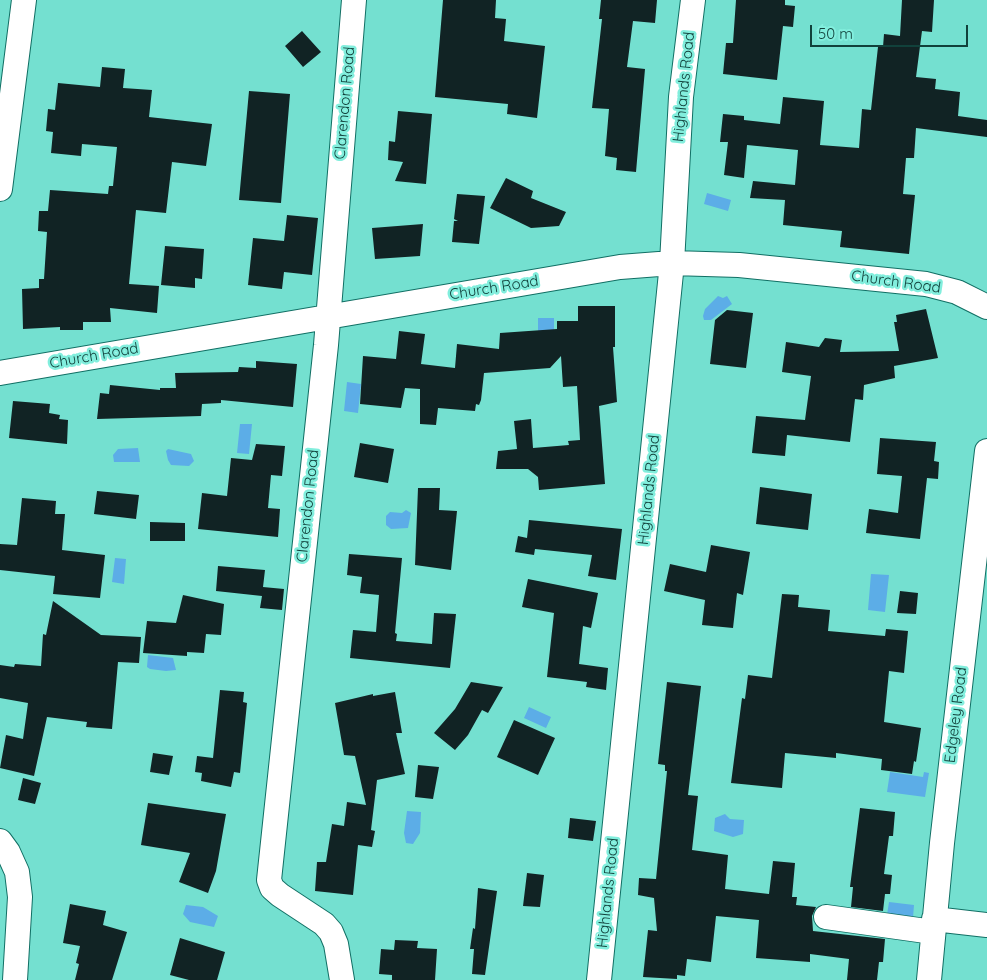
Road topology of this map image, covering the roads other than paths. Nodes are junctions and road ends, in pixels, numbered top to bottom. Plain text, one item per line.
1 (24, 0) edge
2 (354, 0) edge
3 (693, 0) edge
4 (0, 189) edge
5 (672, 263) junction
6 (987, 307) edge
7 (327, 316) junction
8 (0, 373) edge
9 (987, 451) edge
10 (0, 841) edge
11 (826, 917) dead end
12 (987, 925) edge
13 (934, 926) junction
14 (14, 980) edge
15 (342, 980) edge
16 (599, 980) edge
17 (928, 980) edge

1 - 4 street
2 - 7 street, Clarendon Road
3 - 5 street, Highlands Road
5 - 6 street, Church Road
5 - 7 street, Church Road
5 - 16 street, Highlands Road
7 - 8 street, Church Road
7 - 15 street, Clarendon Road
9 - 13 street, Edgeley Road
10 - 14 street
11 - 13 street
12 - 13 street
13 - 17 street, Edgeley Road

